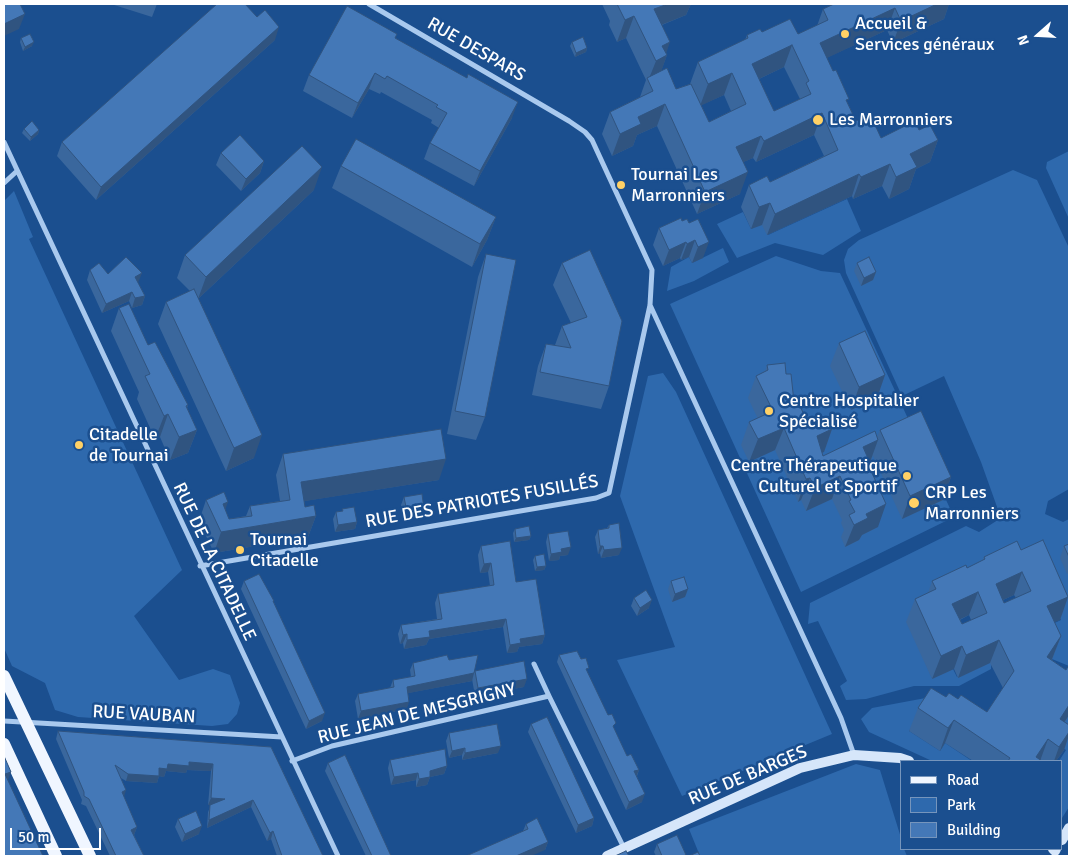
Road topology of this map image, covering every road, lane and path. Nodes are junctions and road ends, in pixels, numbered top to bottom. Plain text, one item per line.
1 (369, 4) edge
2 (569, 121) joint
3 (4, 142) edge
4 (17, 171) junction
5 (4, 183) edge
6 (650, 305) junction
7 (200, 566) junction
8 (534, 664) dead end
9 (4, 676) edge
10 (549, 696) junction
11 (4, 720) edge
12 (25, 722) junction
13 (282, 737) junction
14 (4, 744) edge
15 (854, 755) junction
16 (906, 760) edge
17 (292, 761) junction
18 (625, 849) junction
19 (56, 856) edge
20 (90, 856) edge
21 (338, 856) edge
22 (607, 856) edge

1 - 2 street, RUE DESPARS
2 - 6 street, RUE DES PATRIOTES FUSILLÉS
3 - 4 street, RUE DE LA CITADELLE
4 - 5 street
4 - 7 street, RUE DE LA CITADELLE
6 - 7 street, RUE DES PATRIOTES FUSILLÉS
6 - 15 street, RUE DES PATRIOTES FUSILLÉS
7 - 13 street, RUE DE LA CITADELLE
8 - 10 street, RUE JEAN DE MESGRIGNY
9 - 12 main road
10 - 17 street, RUE JEAN DE MESGRIGNY
10 - 18 street, RUE JEAN DE MESGRIGNY
11 - 12 street, RUE VAUBAN
12 - 13 street, RUE VAUBAN
12 - 20 main road
13 - 17 street, RUE DE LA CITADELLE
14 - 19 main road
15 - 16 street, RUE DE BARGES
15 - 18 street, RUE DE BARGES
17 - 21 street, RUE DE LA CITADELLE
18 - 22 street, RUE DE BARGES

